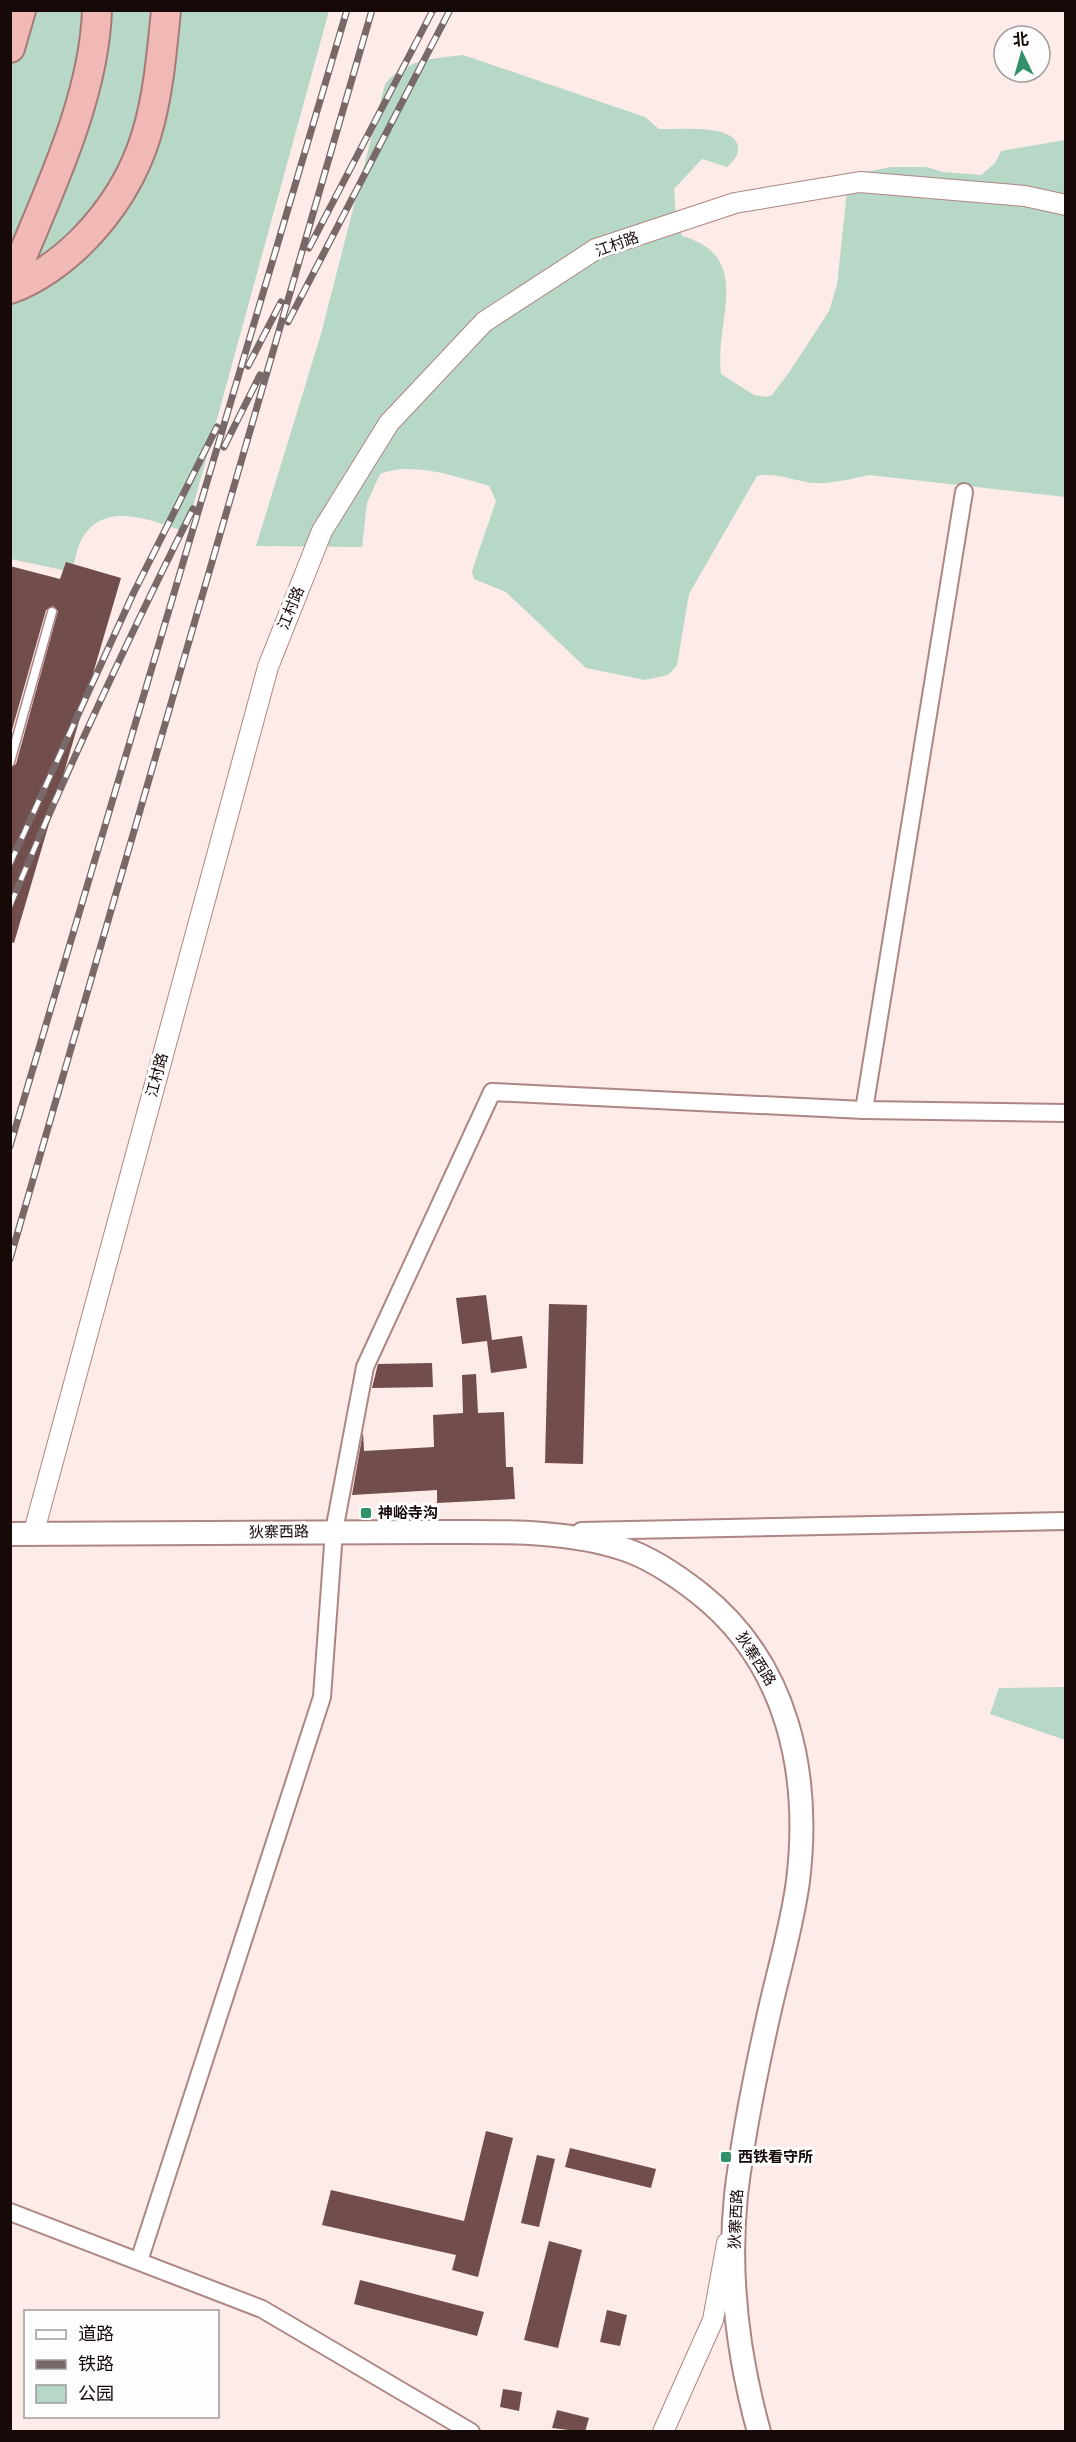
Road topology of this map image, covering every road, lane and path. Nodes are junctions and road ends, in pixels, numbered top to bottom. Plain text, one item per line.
1 (21, 10) edge
2 (97, 10) edge
3 (166, 10) edge
4 (10, 48) edge
5 (1065, 205) edge
6 (10, 287) edge
7 (964, 492) dead end
8 (52, 612) dead end
9 (10, 762) edge
10 (864, 1110) junction
11 (1065, 1113) edge
12 (1065, 1521) edge
13 (334, 1531) junction
14 (502, 1532) junction
15 (22, 1535) edge
16 (736, 2196) junction
17 (10, 2212) edge
18 (139, 2261) junction
19 (471, 2432) edge
20 (663, 2432) edge
21 (759, 2432) edge

1 - 4 highway
2 - 6 highway
3 - 6 highway
5 - 15 street, 江村路
7 - 10 street
8 - 9 lane
10 - 11 street
10 - 13 street
12 - 14 street
13 - 14 main road, 狄寨西路
13 - 15 main road, 狄寨西路
13 - 18 street
14 - 16 main road, 狄寨西路
16 - 20 street
16 - 21 main road, 狄寨西路
17 - 18 street
18 - 19 street

